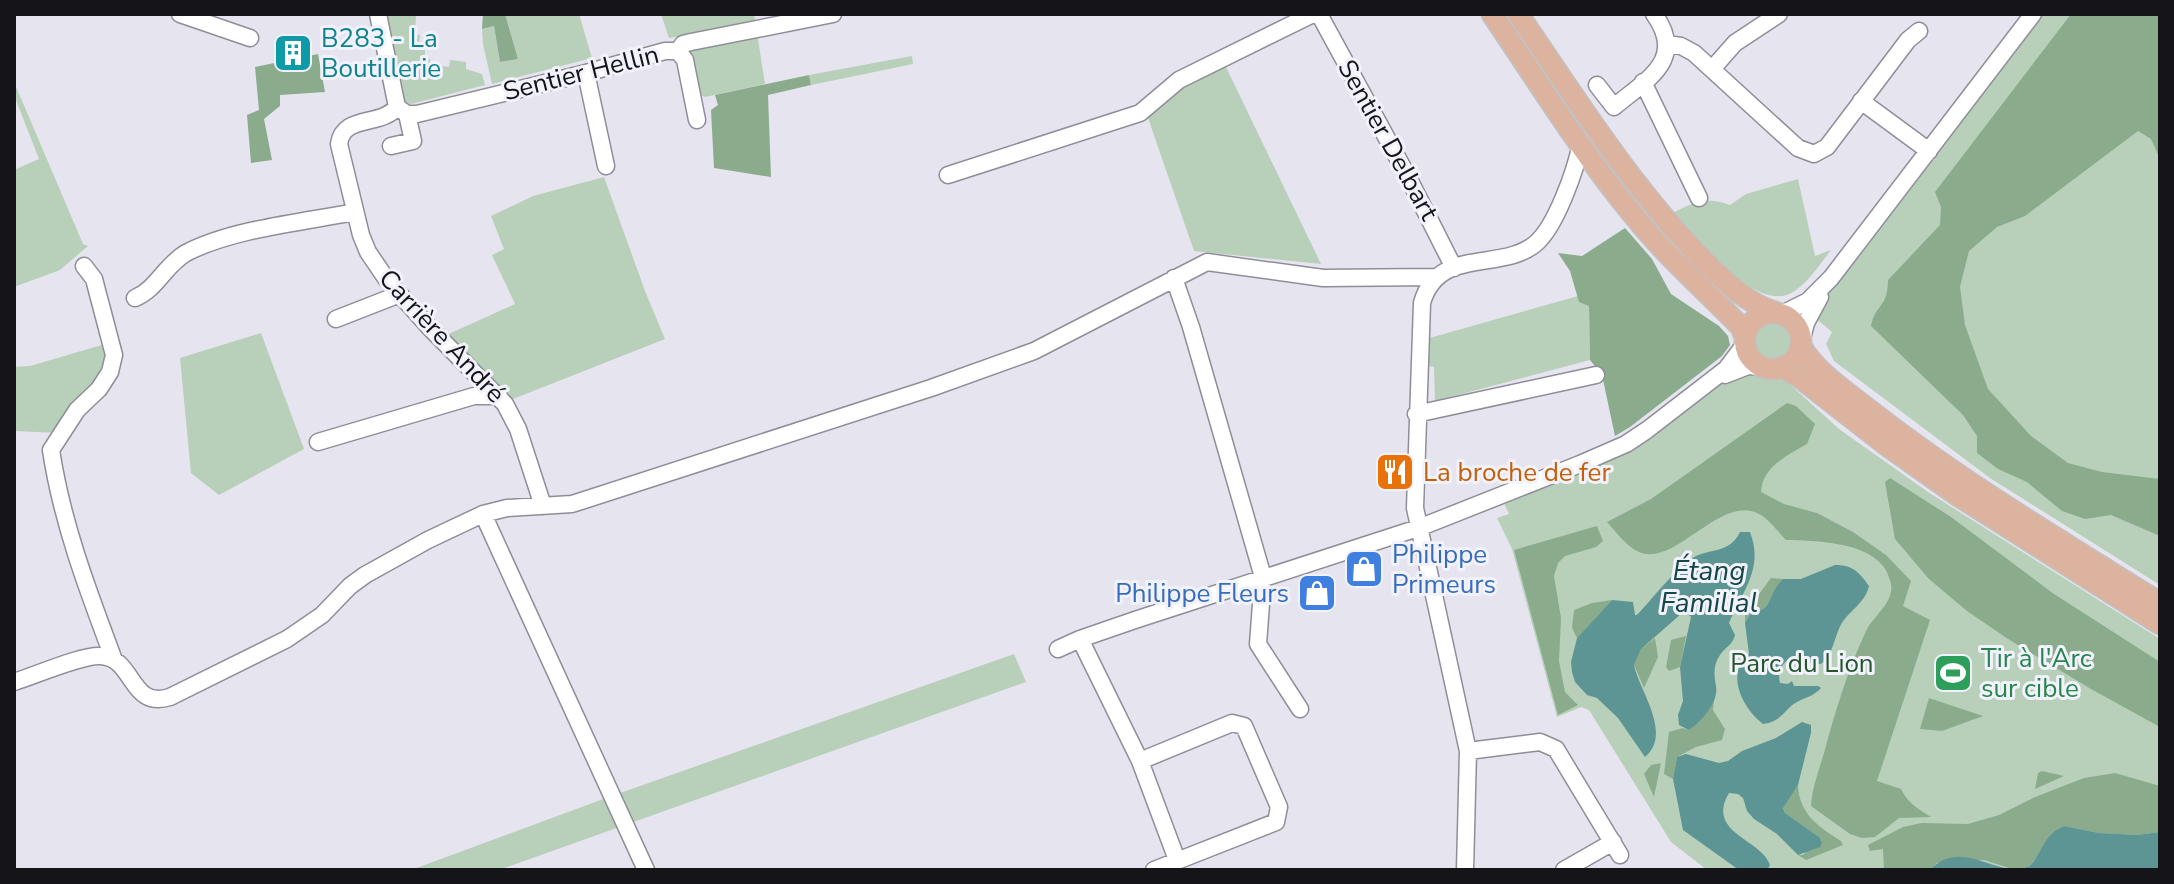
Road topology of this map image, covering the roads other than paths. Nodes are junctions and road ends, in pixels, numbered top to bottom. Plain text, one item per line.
1 (180, 14) edge
2 (378, 14) edge
3 (833, 14) edge
4 (1313, 14) edge
5 (1319, 14) edge
6 (1492, 14) edge
7 (1518, 14) edge
8 (1654, 14) edge
9 (1779, 14) edge
10 (2033, 14) edge
11 (762, 21) edge
12 (1919, 31) dead end
13 (250, 38) dead end
14 (1667, 44) junction
15 (678, 51) junction
16 (1713, 68) junction
17 (586, 73) junction
18 (1643, 82) junction
19 (1597, 85) dead end
20 (1861, 101) junction
21 (402, 111) junction
22 (697, 120) dead end
23 (1581, 143) junction
24 (391, 146) dead end
25 (1929, 151) junction
26 (606, 166) dead end
27 (948, 175) dead end
28 (1602, 175) junction
29 (1568, 185) junction
30 (1699, 198) dead end
31 (355, 212) junction
32 (84, 266) dead end
33 (1454, 268) junction
34 (1435, 277) junction
35 (1174, 278) junction
36 (1831, 278) junction
37 (400, 294) junction
38 (135, 298) dead end
39 (1779, 313) junction
40 (336, 319) dead end
41 (1745, 340) junction
42 (1801, 344) junction
43 (1773, 367) junction
44 (1596, 375) dead end
45 (1706, 386) junction
46 (499, 396) junction
47 (1416, 414) junction
48 (318, 442) dead end
49 (543, 506) junction
50 (483, 514) junction
51 (1421, 527) junction
52 (1263, 577) junction
53 (2160, 603) edge
54 (2160, 624) edge
55 (1080, 639) junction
56 (1058, 649) dead end
57 (114, 660) junction
58 (14, 682) edge
59 (1300, 709) dead end
60 (1468, 751) junction
61 (1140, 761) junction
62 (1177, 860) junction
63 (646, 870) edge
64 (1154, 870) edge
65 (1465, 870) edge
66 (1564, 870) edge

1 - 13 street
2 - 21 street
3 - 11 street, Sentier Hellin
4 - 27 street
5 - 33 street, Sentier Delbart
6 - 23 main road
7 - 39 main road
8 - 14 street
9 - 16 street
10 - 25 street
11 - 15 street, Sentier Hellin
12 - 20 street
14 - 16 street
14 - 18 street
15 - 17 street, Sentier Hellin
15 - 22 street
16 - 20 street
17 - 21 street, Sentier Hellin
17 - 26 street
18 - 19 street
18 - 30 street
20 - 25 street
21 - 24 street
21 - 31 street, Carrière André
23 - 28 main road
23 - 29 street
25 - 36 street
28 - 29 street
28 - 41 main road
29 - 33 street
31 - 37 street, Carrière André
31 - 38 street
32 - 57 street
33 - 34 street
34 - 35 street
34 - 47 street
35 - 49 street
35 - 52 street
36 - 39 street
36 - 42 street
37 - 40 street
37 - 46 street, Carrière André
39 - 41 main road
39 - 42 main road
41 - 43 main road
41 - 45 street
42 - 43 main road
42 - 53 main road
43 - 45 street
43 - 54 main road
44 - 47 street
45 - 51 street
46 - 48 street
46 - 49 street, Carrière André
47 - 51 street
49 - 50 street
50 - 57 street
50 - 63 street
51 - 52 street
51 - 60 street
52 - 55 street
52 - 59 street
55 - 56 street
55 - 61 street
57 - 58 street
60 - 65 street
60 - 66 street
61 - 62 street
61 - 62 street
62 - 64 street

